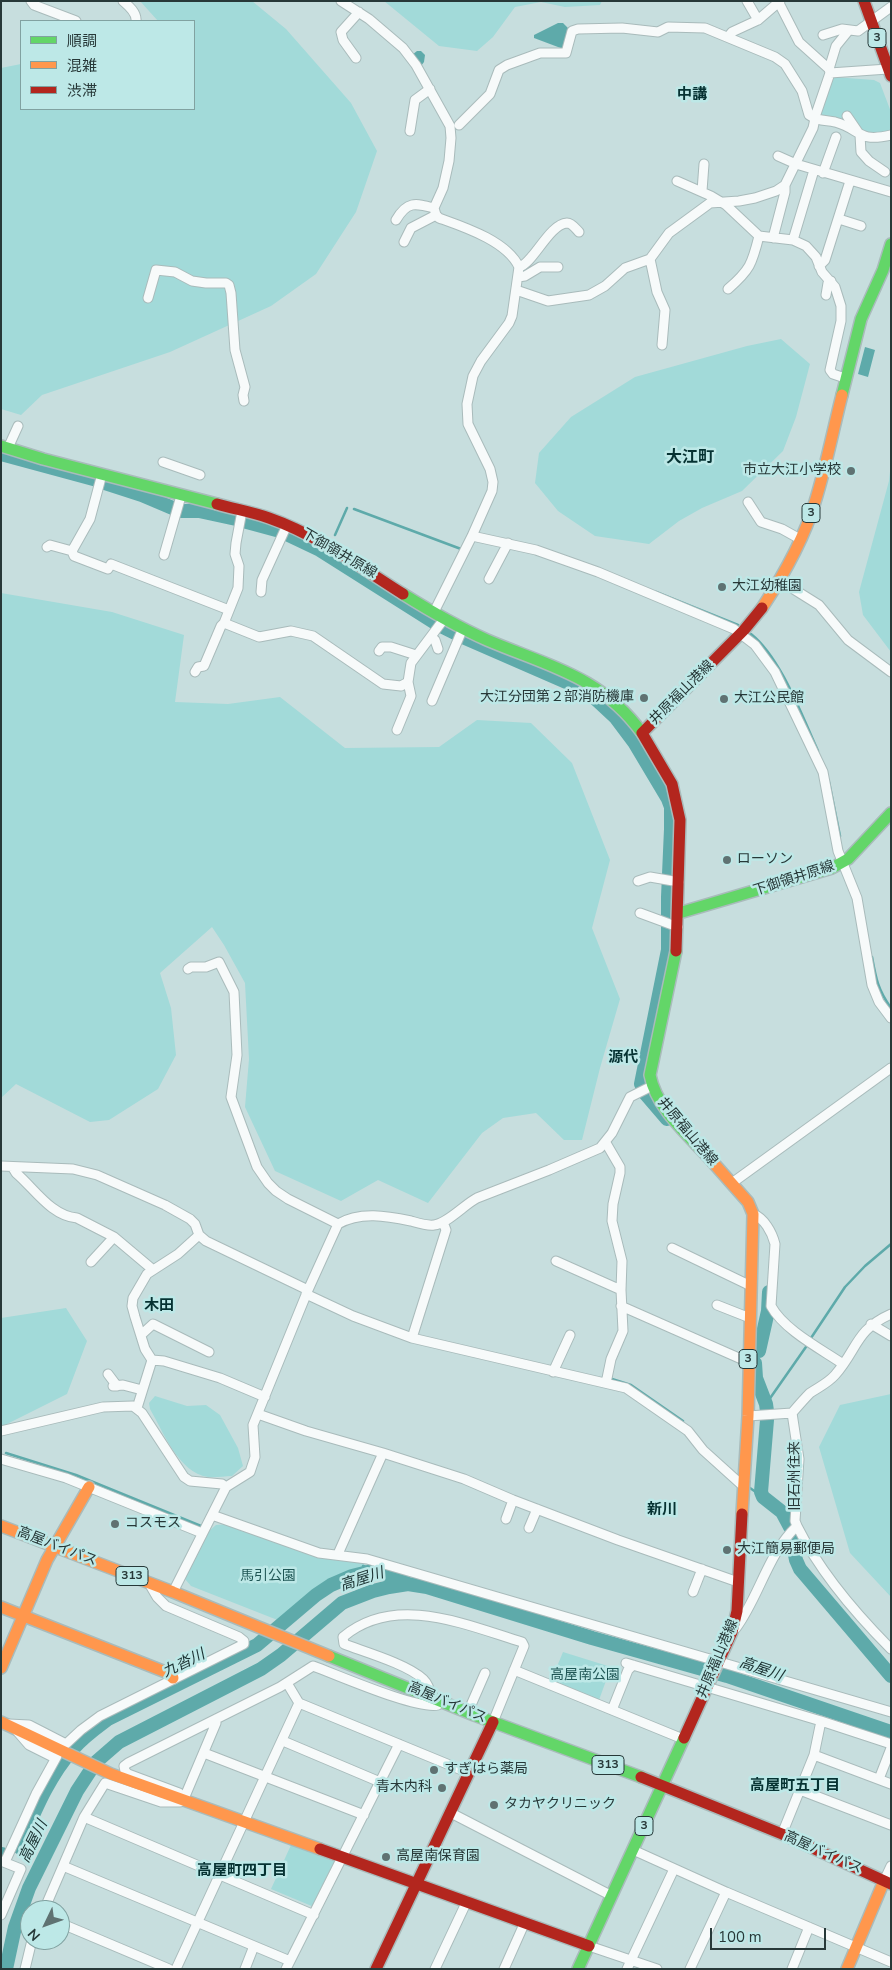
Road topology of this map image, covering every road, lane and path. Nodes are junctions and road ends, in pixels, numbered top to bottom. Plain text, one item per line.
1 (31, 1) edge
2 (123, 1) edge
3 (341, 1) edge
4 (747, 1) edge
5 (864, 1) edge
6 (780, 2) edge
7 (891, 7) edge
8 (359, 12) junction
9 (73, 20) edge
10 (136, 20) edge
11 (758, 20) junction
12 (871, 21) junction
13 (849, 30) junction
14 (823, 35) dead end
15 (728, 37) junction
16 (356, 58) dead end
17 (829, 71) junction
18 (890, 72) edge
19 (430, 89) junction
20 (847, 116) dead end
21 (815, 119) junction
22 (459, 125) dead end
23 (410, 131) dead end
24 (860, 135) junction
25 (891, 135) edge
26 (836, 137) dead end
27 (778, 156) dead end
28 (704, 164) dead end
29 (796, 164) junction
30 (819, 171) junction
31 (885, 172) dead end
32 (677, 181) dead end
33 (850, 181) junction
34 (785, 185) junction
35 (702, 192) junction
36 (891, 192) edge
37 (720, 202) junction
38 (435, 211) junction
39 (839, 219) junction
40 (396, 220) dead end
41 (861, 226) dead end
42 (578, 232) dead end
43 (759, 236) junction
44 (773, 238) junction
45 (793, 240) junction
46 (404, 242) dead end
47 (891, 244) edge
48 (650, 259) junction
49 (819, 266) junction
50 (558, 267) dead end
51 (519, 272) junction
52 (831, 281) junction
53 (728, 289) dead end
54 (516, 290) junction
55 (826, 294) dead end
56 (148, 298) dead end
57 (662, 346) dead end
58 (845, 378) junction
59 (244, 400) dead end
60 (18, 426) dead end
61 (4, 447) edge
62 (162, 462) dead end
63 (102, 474) junction
64 (200, 475) dead end
65 (181, 496) junction
66 (748, 502) dead end
67 (242, 511) junction
68 (285, 530) junction
69 (472, 536) junction
70 (800, 539) junction
71 (508, 543) junction
72 (47, 547) dead end
73 (72, 551) junction
74 (164, 555) dead end
75 (489, 579) dead end
76 (779, 580) junction
77 (261, 592) dead end
78 (229, 610) junction
79 (434, 612) junction
80 (444, 619) junction
81 (224, 623) junction
82 (463, 628) junction
83 (740, 633) junction
84 (431, 637) junction
85 (438, 650) dead end
86 (379, 651) dead end
87 (416, 655) junction
88 (195, 672) dead end
89 (891, 672) edge
90 (408, 682) junction
91 (432, 702) dead end
92 (397, 730) dead end
93 (642, 733) junction
94 (891, 813) edge
95 (842, 863) junction
96 (638, 881) dead end
97 (672, 881) junction
98 (640, 913) dead end
99 (679, 913) junction
100 (672, 925) junction
101 (188, 969) dead end
102 (891, 1018) edge
103 (891, 1068) edge
104 (652, 1086) junction
105 (606, 1143) junction
106 (1, 1166) edge
107 (13, 1168) junction
108 (732, 1183) junction
109 (753, 1214) junction
110 (443, 1222) junction
111 (338, 1224) junction
112 (200, 1235) junction
113 (114, 1237) junction
114 (672, 1248) dead end
115 (90, 1262) dead end
116 (556, 1262) dead end
117 (152, 1269) junction
118 (751, 1286) junction
119 (621, 1290) junction
120 (307, 1292) junction
121 (717, 1304) dead end
122 (621, 1306) junction
123 (891, 1314) edge
124 (750, 1318) junction
125 (871, 1324) junction
126 (570, 1335) dead end
127 (141, 1336) junction
128 (891, 1336) edge
129 (412, 1338) junction
130 (209, 1352) dead end
131 (152, 1360) junction
132 (748, 1362) junction
133 (843, 1364) junction
134 (553, 1372) junction
135 (108, 1374) dead end
136 (606, 1383) junction
137 (142, 1390) junction
138 (265, 1396) junction
139 (138, 1408) junction
140 (792, 1413) junction
141 (258, 1414) junction
142 (748, 1416) junction
143 (1, 1431) edge
144 (383, 1452) junction
145 (1, 1459) edge
146 (89, 1487) junction
147 (226, 1487) junction
148 (744, 1487) junction
149 (513, 1500) junction
150 (537, 1509) junction
151 (212, 1515) junction
152 (506, 1519) dead end
153 (1, 1526) edge
154 (797, 1526) junction
155 (529, 1528) dead end
156 (202, 1533) junction
157 (54, 1546) junction
158 (338, 1554) junction
159 (702, 1569) junction
160 (738, 1582) junction
161 (149, 1583) junction
162 (173, 1592) junction
163 (693, 1592) dead end
164 (1, 1607) edge
165 (24, 1616) junction
166 (732, 1632) junction
167 (891, 1649) edge
168 (719, 1662) junction
169 (1, 1668) edge
170 (514, 1670) junction
171 (485, 1673) dead end
172 (174, 1678) junction
173 (287, 1683) junction
174 (708, 1685) junction
175 (431, 1696) junction
176 (299, 1703) junction
177 (446, 1703) junction
178 (612, 1710) junction
179 (468, 1712) junction
180 (891, 1712) edge
181 (216, 1719) junction
182 (821, 1721) junction
183 (493, 1722) junction
184 (7, 1725) edge
185 (683, 1739) junction
186 (283, 1741) junction
187 (399, 1744) junction
188 (891, 1746) edge
189 (61, 1751) junction
190 (204, 1753) junction
191 (814, 1754) junction
192 (470, 1773) junction
193 (266, 1776) junction
194 (879, 1779) junction
195 (380, 1782) junction
196 (891, 1784) edge
197 (661, 1786) junction
198 (800, 1790) junction
199 (183, 1801) junction
200 (451, 1814) junction
201 (364, 1815) junction
202 (84, 1817) junction
203 (245, 1822) junction
204 (891, 1825) edge
205 (782, 1834) junction
206 (634, 1850) junction
207 (343, 1857) junction
208 (3, 1862) edge
209 (63, 1866) junction
210 (891, 1866) edge
211 (674, 1869) junction
212 (221, 1874) junction
213 (887, 1882) edge
214 (418, 1883) junction
215 (726, 1892) junction
216 (612, 1896) junction
217 (48, 1900) edge
218 (467, 1901) junction
219 (1, 1915) edge
220 (314, 1915) junction
221 (525, 1922) junction
222 (198, 1924) junction
223 (70, 1927) edge
224 (809, 1928) junction
225 (254, 1946) junction
226 (589, 1946) junction
227 (856, 1948) junction
228 (30, 1950) edge
229 (891, 1962) edge
230 (629, 1964) edge
231 (288, 1965) edge
232 (25, 1969) edge
233 (169, 1969) edge
234 (176, 1969) edge
235 (245, 1969) edge
236 (376, 1969) edge
237 (435, 1969) edge
238 (504, 1969) edge
239 (578, 1969) edge
240 (657, 1969) edge
241 (690, 1969) edge
242 (792, 1969) edge
243 (847, 1969) edge

1 - 9 street
2 - 10 street
3 - 8 street
4 - 11 street
5 - 12 main road, 3
6 - 11 street
6 - 17 street
7 - 12 street
8 - 16 street
8 - 19 street
11 - 15 street
12 - 13 street
12 - 18 main road, 3
13 - 14 street
13 - 17 street
15 - 21 street
15 - 22 street
17 - 18 street
17 - 21 street
19 - 23 street
19 - 38 street
20 - 24 street
21 - 24 street
21 - 29 street
24 - 25 street
24 - 31 street
26 - 30 street
27 - 29 street
28 - 35 street
29 - 30 street
29 - 34 street
30 - 33 street
30 - 45 street
32 - 35 street
33 - 36 street
33 - 39 street
34 - 37 street
34 - 44 street
35 - 37 street
37 - 43 street
37 - 48 street
38 - 40 street
38 - 46 street
38 - 51 street
39 - 41 street
39 - 49 street
42 - 51 street
43 - 44 street
43 - 53 street
44 - 45 street
45 - 49 street
47 - 58 main road, 井原福山港線 / 3
48 - 54 street
48 - 57 street
49 - 52 street
50 - 51 street
51 - 54 street
52 - 55 street
52 - 58 street
54 - 69 street
56 - 59 street
58 - 70 main road, 井原福山港線 / 3
60 - 61 street
61 - 63 main road, 下御領井原線
62 - 64 street
63 - 65 main road, 下御領井原線
63 - 73 street
65 - 67 main road, 下御領井原線
65 - 74 street
66 - 70 street
67 - 68 main road, 下御領井原線
67 - 78 street
68 - 77 street
68 - 79 main road, 下御領井原線
69 - 71 street
69 - 79 street
70 - 76 main road, 井原福山港線 / 3
71 - 75 street
71 - 83 street
72 - 73 street
73 - 78 street
76 - 83 main road, 井原福山港線 / 3
76 - 89 street
78 - 81 street
79 - 80 main road, 下御領井原線
80 - 82 main road, 下御領井原線
80 - 84 street
81 - 88 street
81 - 90 street
82 - 91 street
82 - 93 main road, 下御領井原線
83 - 93 main road, 井原福山港線 / 3
83 - 95 street
84 - 85 street
84 - 87 street
86 - 87 street
87 - 90 street
90 - 92 street
93 - 97 main road, 井原福山港線
94 - 95 main road, 下御領井原線
95 - 99 main road, 下御領井原線
95 - 102 street
96 - 97 street
97 - 99 main road, 井原福山港線
98 - 100 street
99 - 100 main road, 井原福山港線
100 - 104 main road, 井原福山港線
101 - 111 street
103 - 108 street
104 - 105 street
104 - 108 main road, 井原福山港線
105 - 110 street
105 - 119 street
106 - 107 street
107 - 112 street
107 - 113 street
108 - 109 main road, 井原福山港線
109 - 118 main road, 井原福山港線 / 3
109 - 133 street
110 - 111 street
110 - 129 street
111 - 120 street
112 - 117 street
112 - 120 street
113 - 115 street
113 - 117 street
114 - 118 street
116 - 119 street
117 - 127 street
118 - 124 main road, 井原福山港線 / 3
119 - 122 street
120 - 129 street
120 - 138 street
121 - 124 street
122 - 132 street
122 - 136 street
123 - 125 street
124 - 132 main road, 井原福山港線 / 3
125 - 128 street
125 - 133 street
126 - 134 street
127 - 130 street
127 - 131 street
129 - 134 street
131 - 137 street
131 - 138 street
132 - 142 main road, 井原福山港線 / 3
133 - 140 street
134 - 136 street
135 - 137 street
136 - 148 street
137 - 139 street
138 - 141 street
139 - 143 street
139 - 147 street
140 - 142 street
140 - 154 street, 旧石州往来
141 - 144 street
141 - 147 street
142 - 148 main road, 井原福山港線 / 3
144 - 149 street
144 - 158 street
145 - 146 street
146 - 156 street
146 - 157 main road
147 - 151 street
148 - 160 main road, 井原福山港線 / 3
149 - 150 street
149 - 152 street
150 - 155 street
150 - 159 street
151 - 156 street
151 - 158 street
153 - 157 main road, 高屋バイパス / 313
154 - 166 street, 旧石州往来
154 - 167 street
156 - 162 street
157 - 161 main road, 高屋バイパス / 313
157 - 165 main road
158 - 168 street
159 - 160 street
159 - 163 street
160 - 166 main road, 井原福山港線 / 3
161 - 162 main road, 高屋バイパス / 313
161 - 172 street
162 - 175 main road, 高屋バイパス / 313
164 - 165 main road
165 - 169 main road
165 - 172 main road
166 - 168 main road, 井原福山港線 / 3
168 - 174 main road, 井原福山港線 / 3
168 - 180 street
170 - 175 street
170 - 178 street
170 - 183 street
171 - 179 street
172 - 189 street
173 - 176 street
173 - 177 street
173 - 181 street
174 - 178 street
174 - 182 street
174 - 185 main road, 井原福山港線 / 3
175 - 177 main road, 高屋バイパス / 313
176 - 186 street
176 - 187 street
177 - 179 main road, 高屋バイパス / 313
178 - 185 street
179 - 183 main road, 高屋バイパス / 313
181 - 190 street
181 - 199 street
182 - 188 street
182 - 191 street
183 - 192 main road
183 - 197 main road, 高屋バイパス / 313
184 - 189 main road
185 - 197 main road, 井原福山港線 / 3
186 - 193 street
186 - 195 street
187 - 192 street
187 - 195 street
188 - 194 street
189 - 199 main road
189 - 208 street
190 - 193 street
190 - 199 street
191 - 194 street
191 - 198 street
192 - 200 main road
193 - 201 street
193 - 203 street
194 - 196 street
195 - 201 street
197 - 205 main road, 高屋バイパス / 313
197 - 206 main road, 井原福山港線 / 3
198 - 204 street
198 - 205 street
199 - 202 street
199 - 203 main road
200 - 214 main road
200 - 216 street
201 - 207 street
202 - 209 street
202 - 212 street
203 - 207 main road
203 - 212 street
205 - 213 main road, 高屋バイパス / 313
206 - 211 street
206 - 216 main road, 井原福山港線 / 3
207 - 214 main road
207 - 220 street
208 - 219 street
209 - 217 street
209 - 222 street
210 - 213 street
211 - 215 street
211 - 230 street
212 - 220 street
212 - 222 street
213 - 227 main road
214 - 218 main road
214 - 236 main road
215 - 224 street
215 - 241 street
216 - 226 main road, 井原福山港線 / 3
218 - 221 main road
218 - 237 street
220 - 231 street
221 - 226 main road
221 - 238 street
222 - 225 street
222 - 234 street
223 - 233 street
224 - 227 street
224 - 242 street
225 - 231 street
225 - 235 street
226 - 230 street
226 - 239 main road, 井原福山港線 / 3
227 - 229 street
227 - 243 main road
228 - 232 street
230 - 240 street

